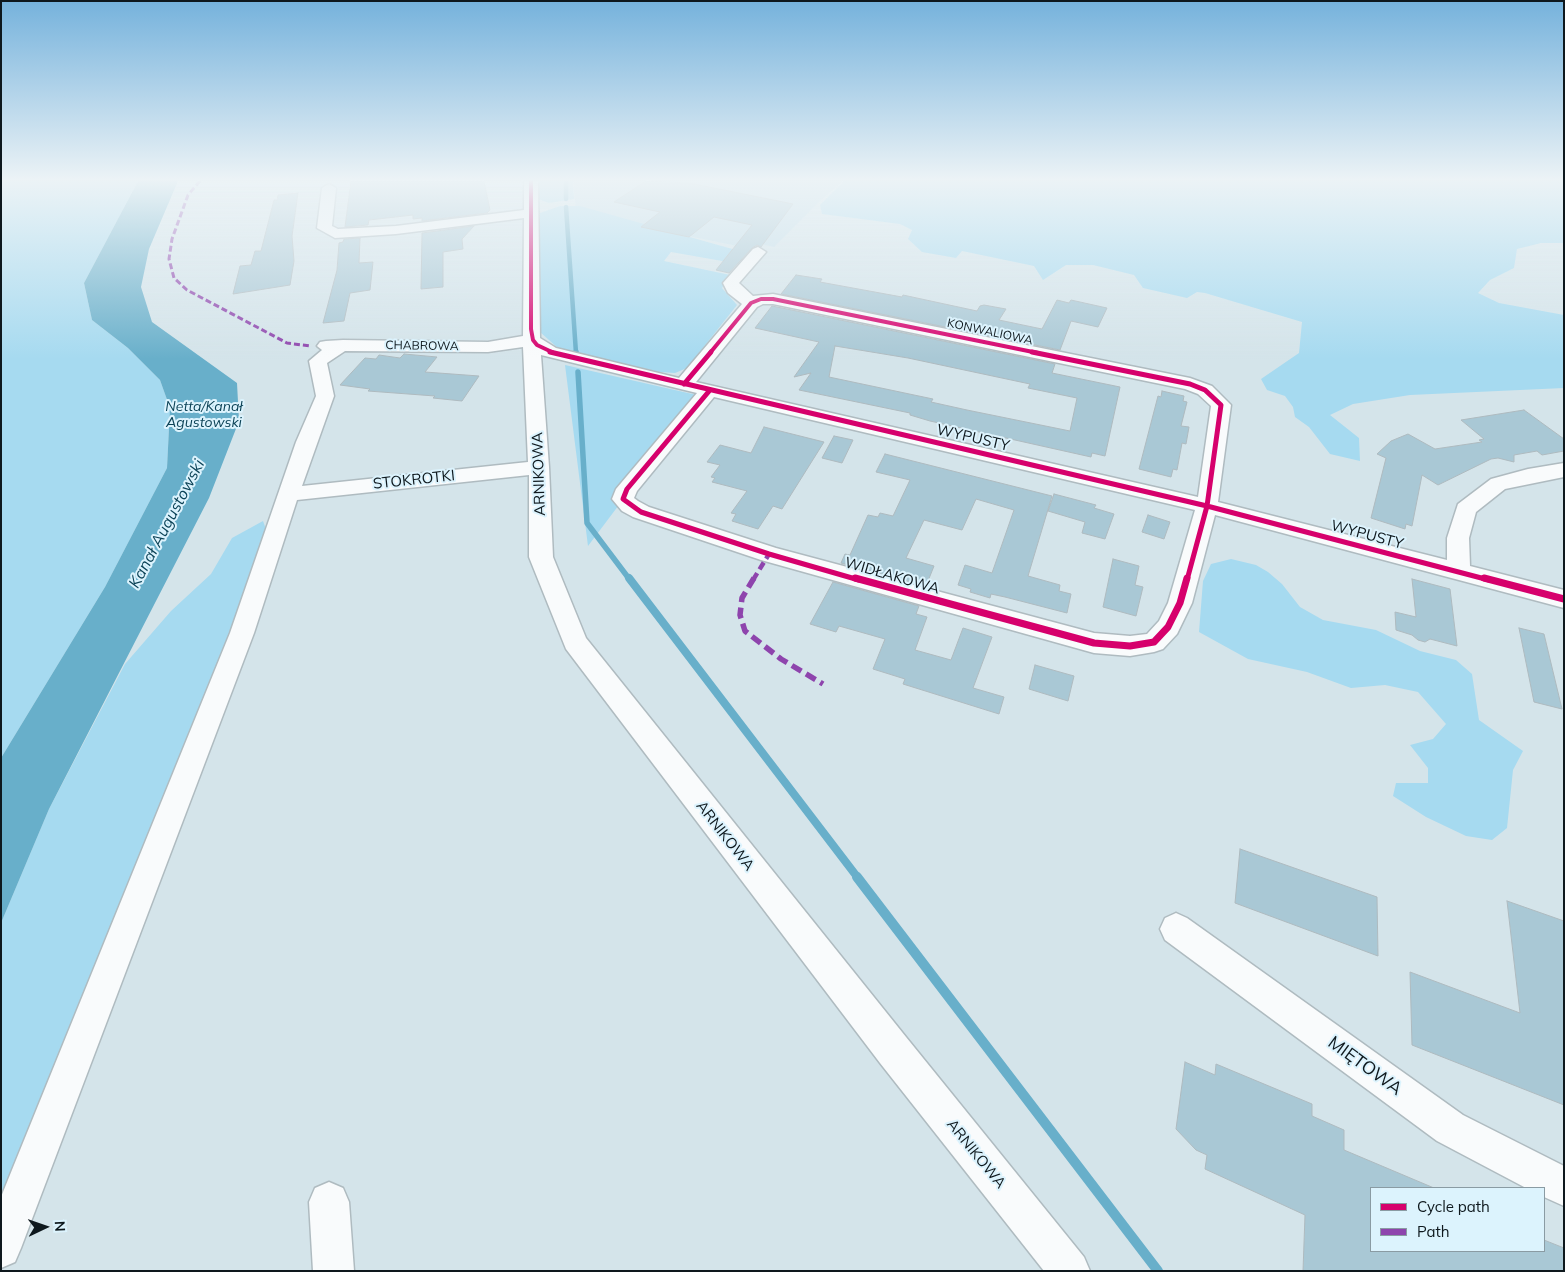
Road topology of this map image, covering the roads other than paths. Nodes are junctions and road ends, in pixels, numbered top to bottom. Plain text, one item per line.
1 (532, 240) edge
2 (758, 252) dead end
3 (751, 303) junction
4 (533, 340) junction
5 (343, 345) junction
6 (310, 346) dead end
7 (684, 384) junction
8 (710, 390) junction
9 (539, 467) junction
10 (1564, 470) edge
11 (290, 494) junction
12 (1207, 506) junction
13 (1459, 572) junction
14 (1564, 599) edge
15 (1176, 929) dead end
16 (1564, 1187) edge
17 (329, 1202) dead end
18 (1, 1248) edge
19 (334, 1271) edge
20 (1070, 1271) edge

1 - 4 street
2 - 3 street
3 - 7 street
3 - 12 street, KONWALIOWA
4 - 5 street, CHABROWA
4 - 7 street, WYPUSTY
4 - 9 street, ARNIKOWA
5 - 6 street, CHABROWA
5 - 11 street
7 - 8 street, WYPUSTY
8 - 12 street, WYPUSTY
8 - 12 street, WIDŁAKOWA
9 - 11 street, STOKROTKI
9 - 20 street, ARNIKOWA
10 - 13 street
11 - 18 street
12 - 13 street, WYPUSTY
13 - 14 street, WYPUSTY
15 - 16 street, MIĘTOWA
17 - 19 street

